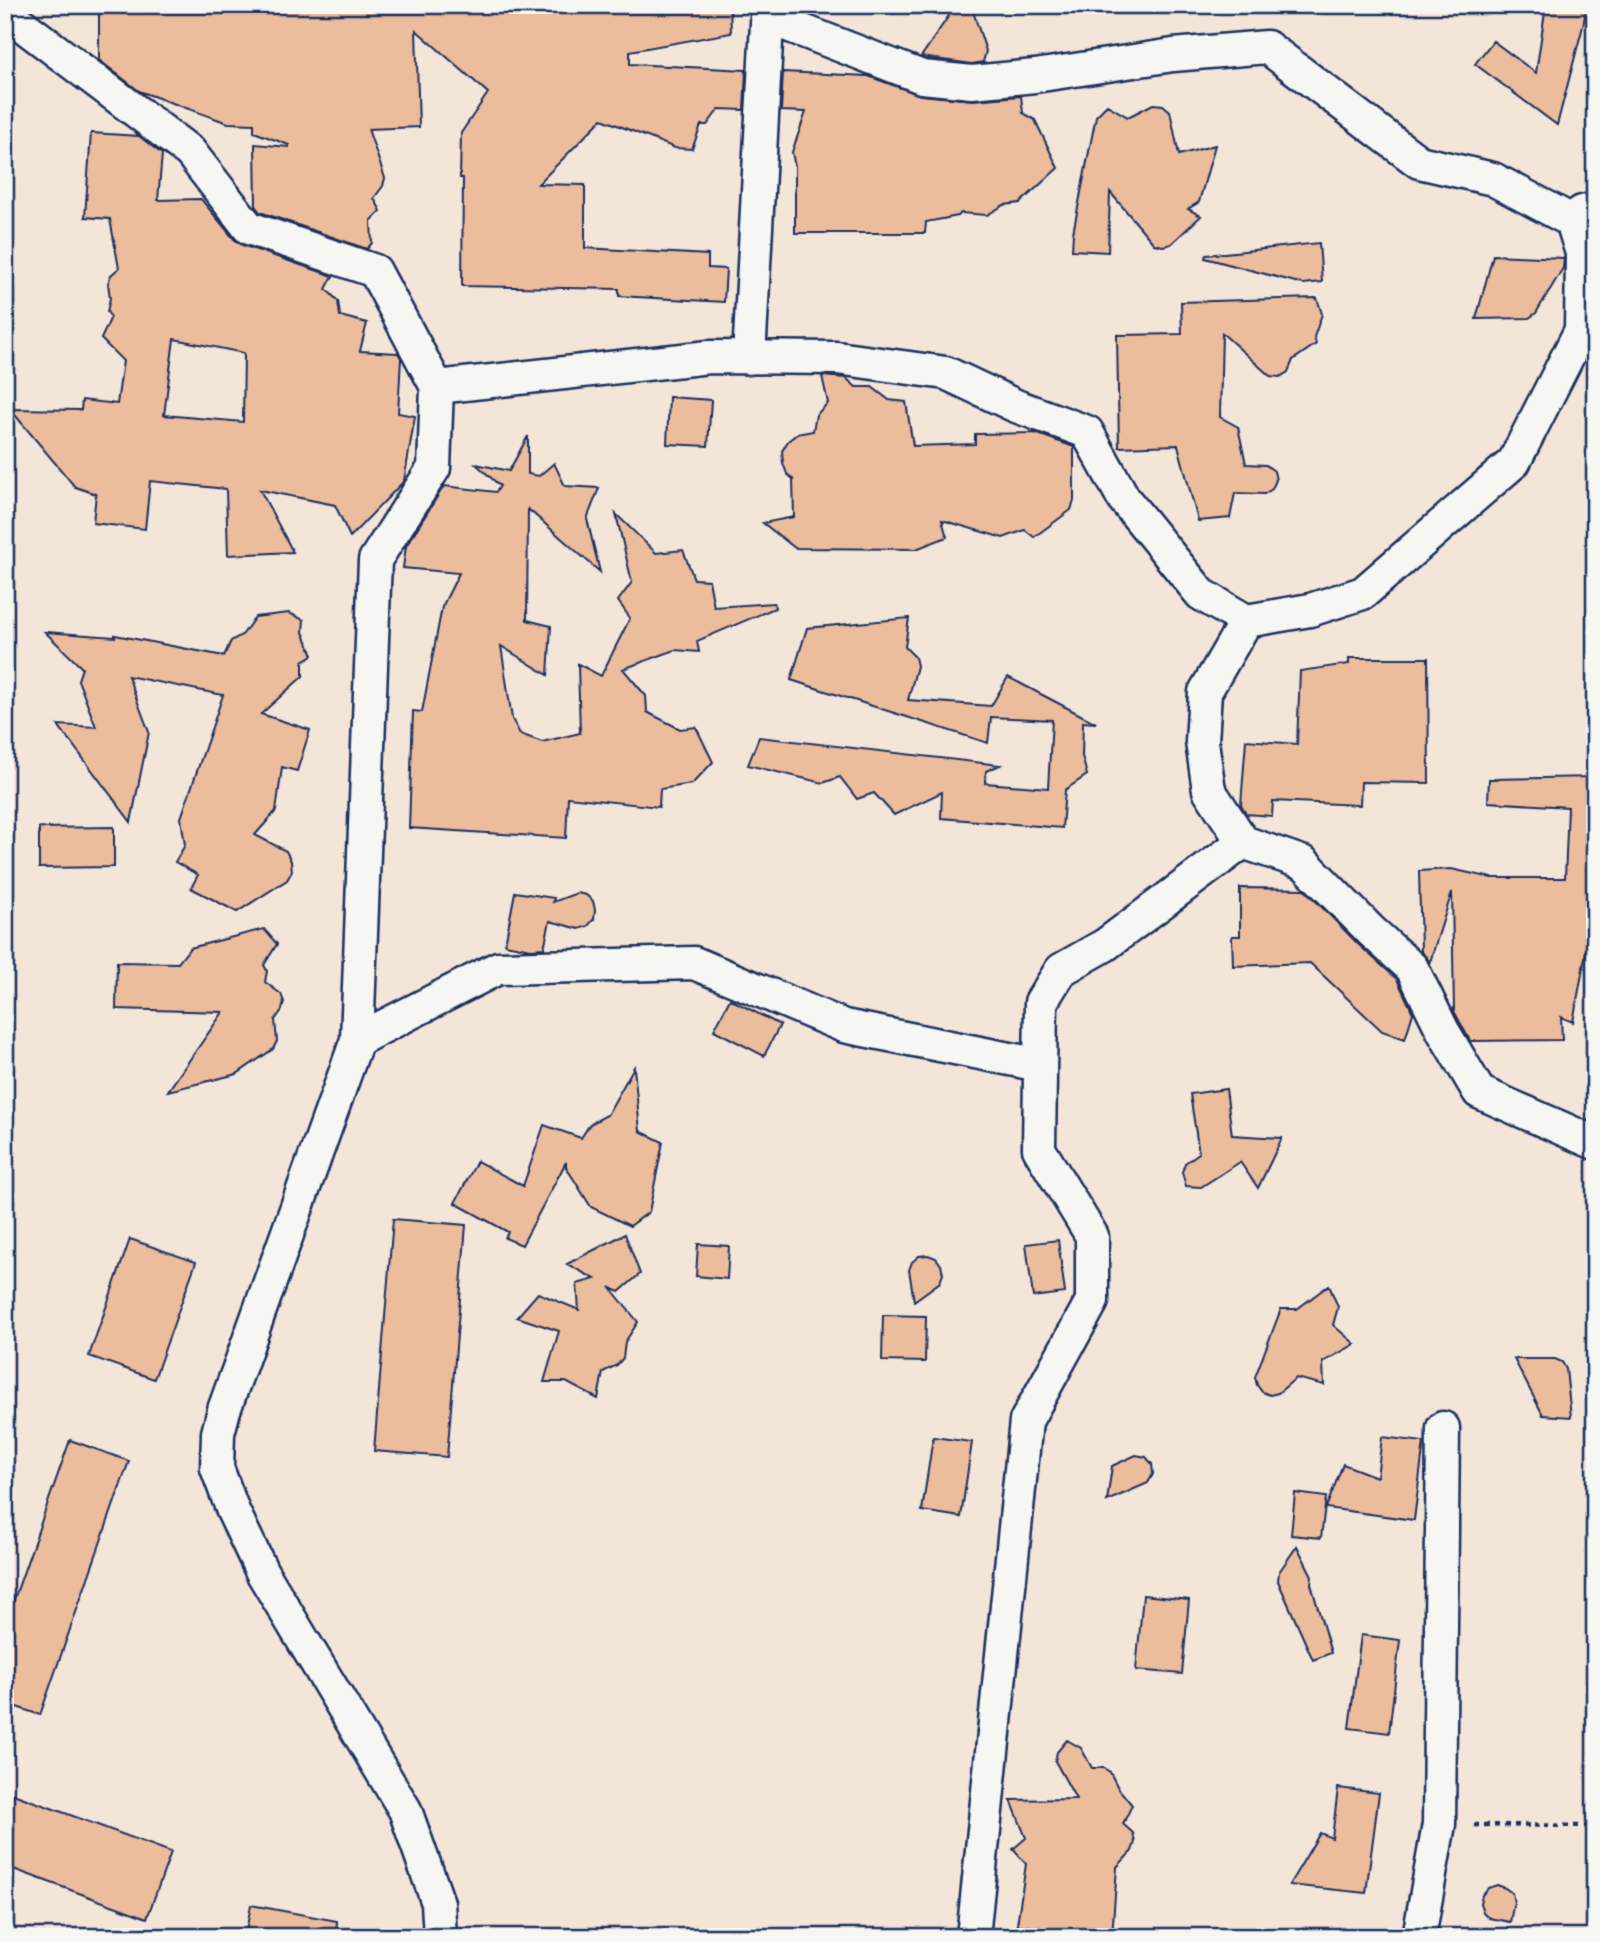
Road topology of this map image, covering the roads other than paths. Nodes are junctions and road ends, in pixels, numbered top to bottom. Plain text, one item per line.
1 (768, 11) edge
2 (5, 12) edge
3 (1583, 215) edge
4 (749, 358) junction
5 (437, 387) junction
6 (1246, 621) junction
7 (1243, 842) junction
8 (357, 1040) junction
9 (1040, 1065) junction
10 (1595, 1143) edge
11 (1443, 1428) dead end
12 (440, 1937) edge
13 (972, 1937) edge
14 (1419, 1937) edge

1 - 3 street
1 - 4 street
2 - 5 street
3 - 6 street
4 - 5 street
4 - 6 street
5 - 8 street
6 - 7 street
7 - 9 street
7 - 10 street
8 - 9 street
8 - 12 street
9 - 13 street
11 - 14 street

